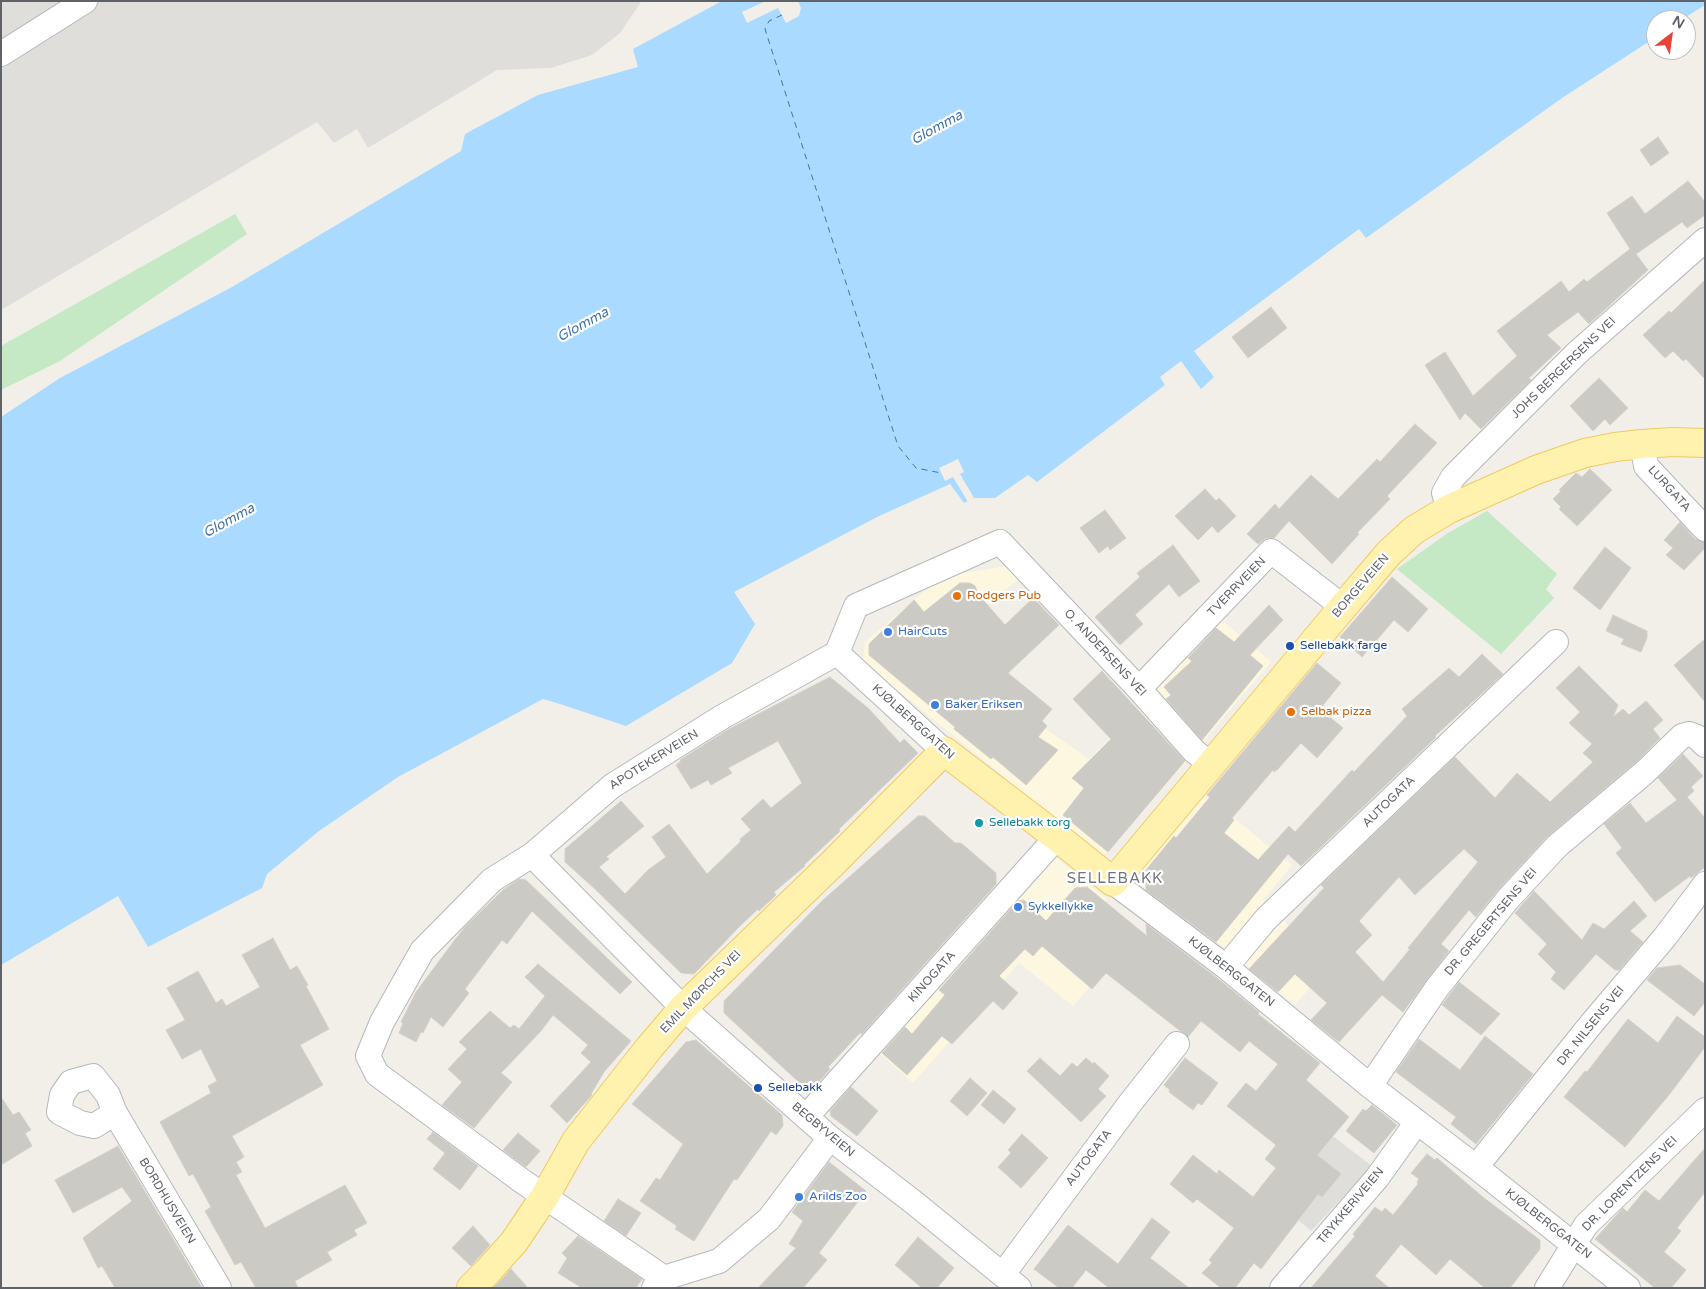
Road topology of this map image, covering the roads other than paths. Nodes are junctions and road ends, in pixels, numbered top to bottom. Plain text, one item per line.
1 (85, 1) edge
2 (1, 54) edge
3 (1705, 240) edge
4 (1705, 443) edge
5 (1642, 444) junction
6 (1449, 509) junction
7 (1705, 529) edge
8 (1343, 607) junction
9 (1556, 642) dead end
10 (837, 653) junction
11 (1139, 689) junction
12 (1705, 745) edge
13 (944, 751) junction
14 (1210, 764) junction
15 (1057, 837) junction
16 (532, 855) junction
17 (1113, 882) junction
18 (1705, 884) edge
19 (1226, 967) junction
20 (683, 1008) junction
21 (1177, 1044) dead end
22 (1370, 1086) junction
23 (1705, 1110) edge
24 (115, 1113) dead end
25 (806, 1117) junction
26 (1417, 1122) junction
27 (830, 1138) junction
28 (1476, 1167) junction
29 (545, 1196) junction
30 (1574, 1244) junction
31 (1011, 1281) edge
32 (659, 1283) edge
33 (219, 1288) edge
34 (471, 1288) edge
35 (1282, 1288) edge
36 (1547, 1288) edge
37 (1628, 1288) edge

1 - 2 street
3 - 6 street, JOHS BERGERSENS VEI
4 - 5 main road, BORGEVEIEN
5 - 6 main road, BORGEVEIEN
5 - 7 street, LURGATA
6 - 8 main road, BORGEVEIEN
8 - 11 street, TVERRVEIEN
8 - 14 main road, BORGEVEIEN
9 - 19 street, AUTOGATA
10 - 11 street, O. ANDERSENS VEI
10 - 13 street, KJØLBERGGATEN
10 - 16 street, APOTEKERVEIEN
11 - 14 street, O. ANDERSENS VEI
12 - 22 street, DR. GREGERTSENS VEI
13 - 15 main road, KJØLBERGGATEN
13 - 20 main road, EMIL MØRCHS VEI
14 - 17 main road, BORGEVEIEN
15 - 17 main road, KJØLBERGGATEN
15 - 25 street, KINOGATA
16 - 20 street, BEGBYVEIEN
16 - 29 street, APOTEKERVEIEN
17 - 19 street, KJØLBERGGATEN
18 - 28 street, DR. NILSENS VEI
19 - 22 street, KJØLBERGGATEN
20 - 25 street, BEGBYVEIEN
20 - 29 main road, EMIL MØRCHS VEI
21 - 31 street, AUTOGATA
22 - 26 street, KJØLBERGGATEN
23 - 30 street, DR. LORENTZENS VEI
24 - 33 street, BORDHUSVEIEN
25 - 27 street, BEGBYVEIEN
26 - 28 street, KJØLBERGGATEN
26 - 35 street, TRYKKERIVEIEN
27 - 31 street, BEGBYVEIEN
27 - 32 street
28 - 30 street, KJØLBERGGATEN
29 - 32 street
29 - 34 main road, EMIL MØRCHS VEI
30 - 36 street, DR. LORENTZENS VEI
30 - 37 street, KJØLBERGGATEN

